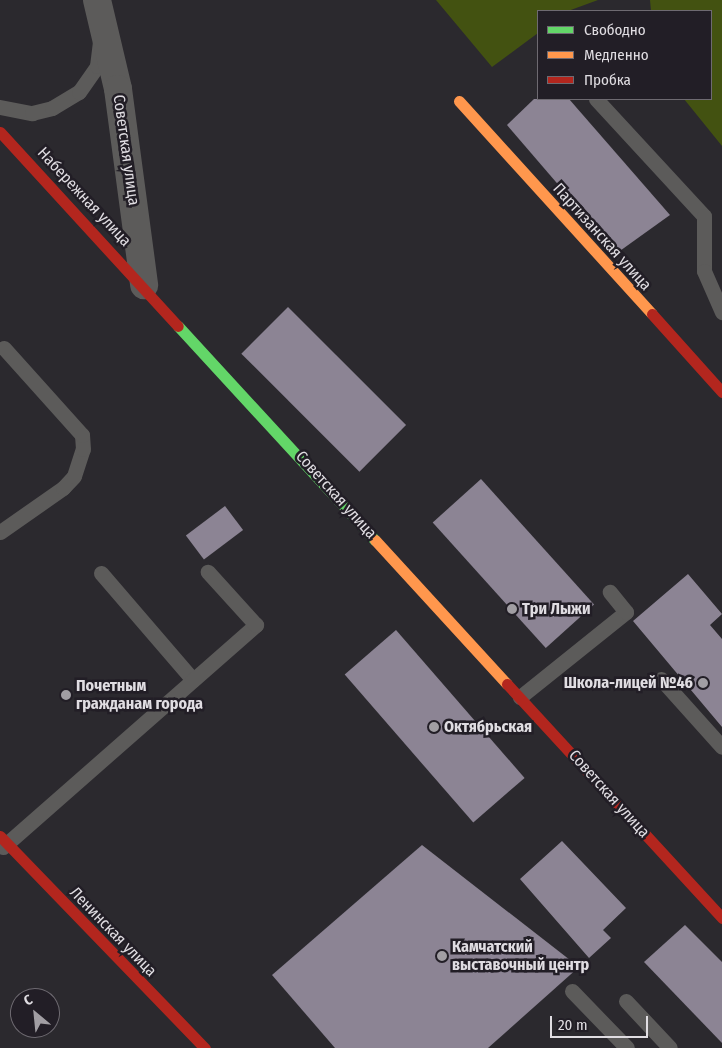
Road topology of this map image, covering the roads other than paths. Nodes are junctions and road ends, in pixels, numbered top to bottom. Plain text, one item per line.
1 (100, 13) edge
2 (597, 100) edge
3 (459, 101) dead end
4 (0, 107) edge
5 (0, 132) edge
6 (144, 285) junction
7 (722, 312) edge
8 (4, 348) dead end
9 (722, 392) edge
10 (0, 532) edge
11 (208, 572) dead end
12 (101, 573) dead end
13 (610, 592) dead end
14 (661, 679) dead end
15 (193, 680) junction
16 (520, 697) junction
17 (722, 747) edge
18 (2, 843) edge
19 (722, 918) edge
20 (572, 990) dead end
21 (626, 1001) dead end
22 (205, 1048) edge
23 (627, 1048) edge
24 (670, 1048) edge

1 - 4 lane
1 - 6 street, Советская улица
2 - 7 lane
3 - 9 main road, Партизанская улица
5 - 6 main road, Набережная улица
6 - 16 main road, Советская улица
8 - 10 lane
11 - 15 lane
12 - 15 lane
13 - 16 lane
14 - 17 lane
15 - 18 lane
16 - 19 main road, Советская улица
18 - 22 main road, Ленинская улица
20 - 23 lane
21 - 24 lane

